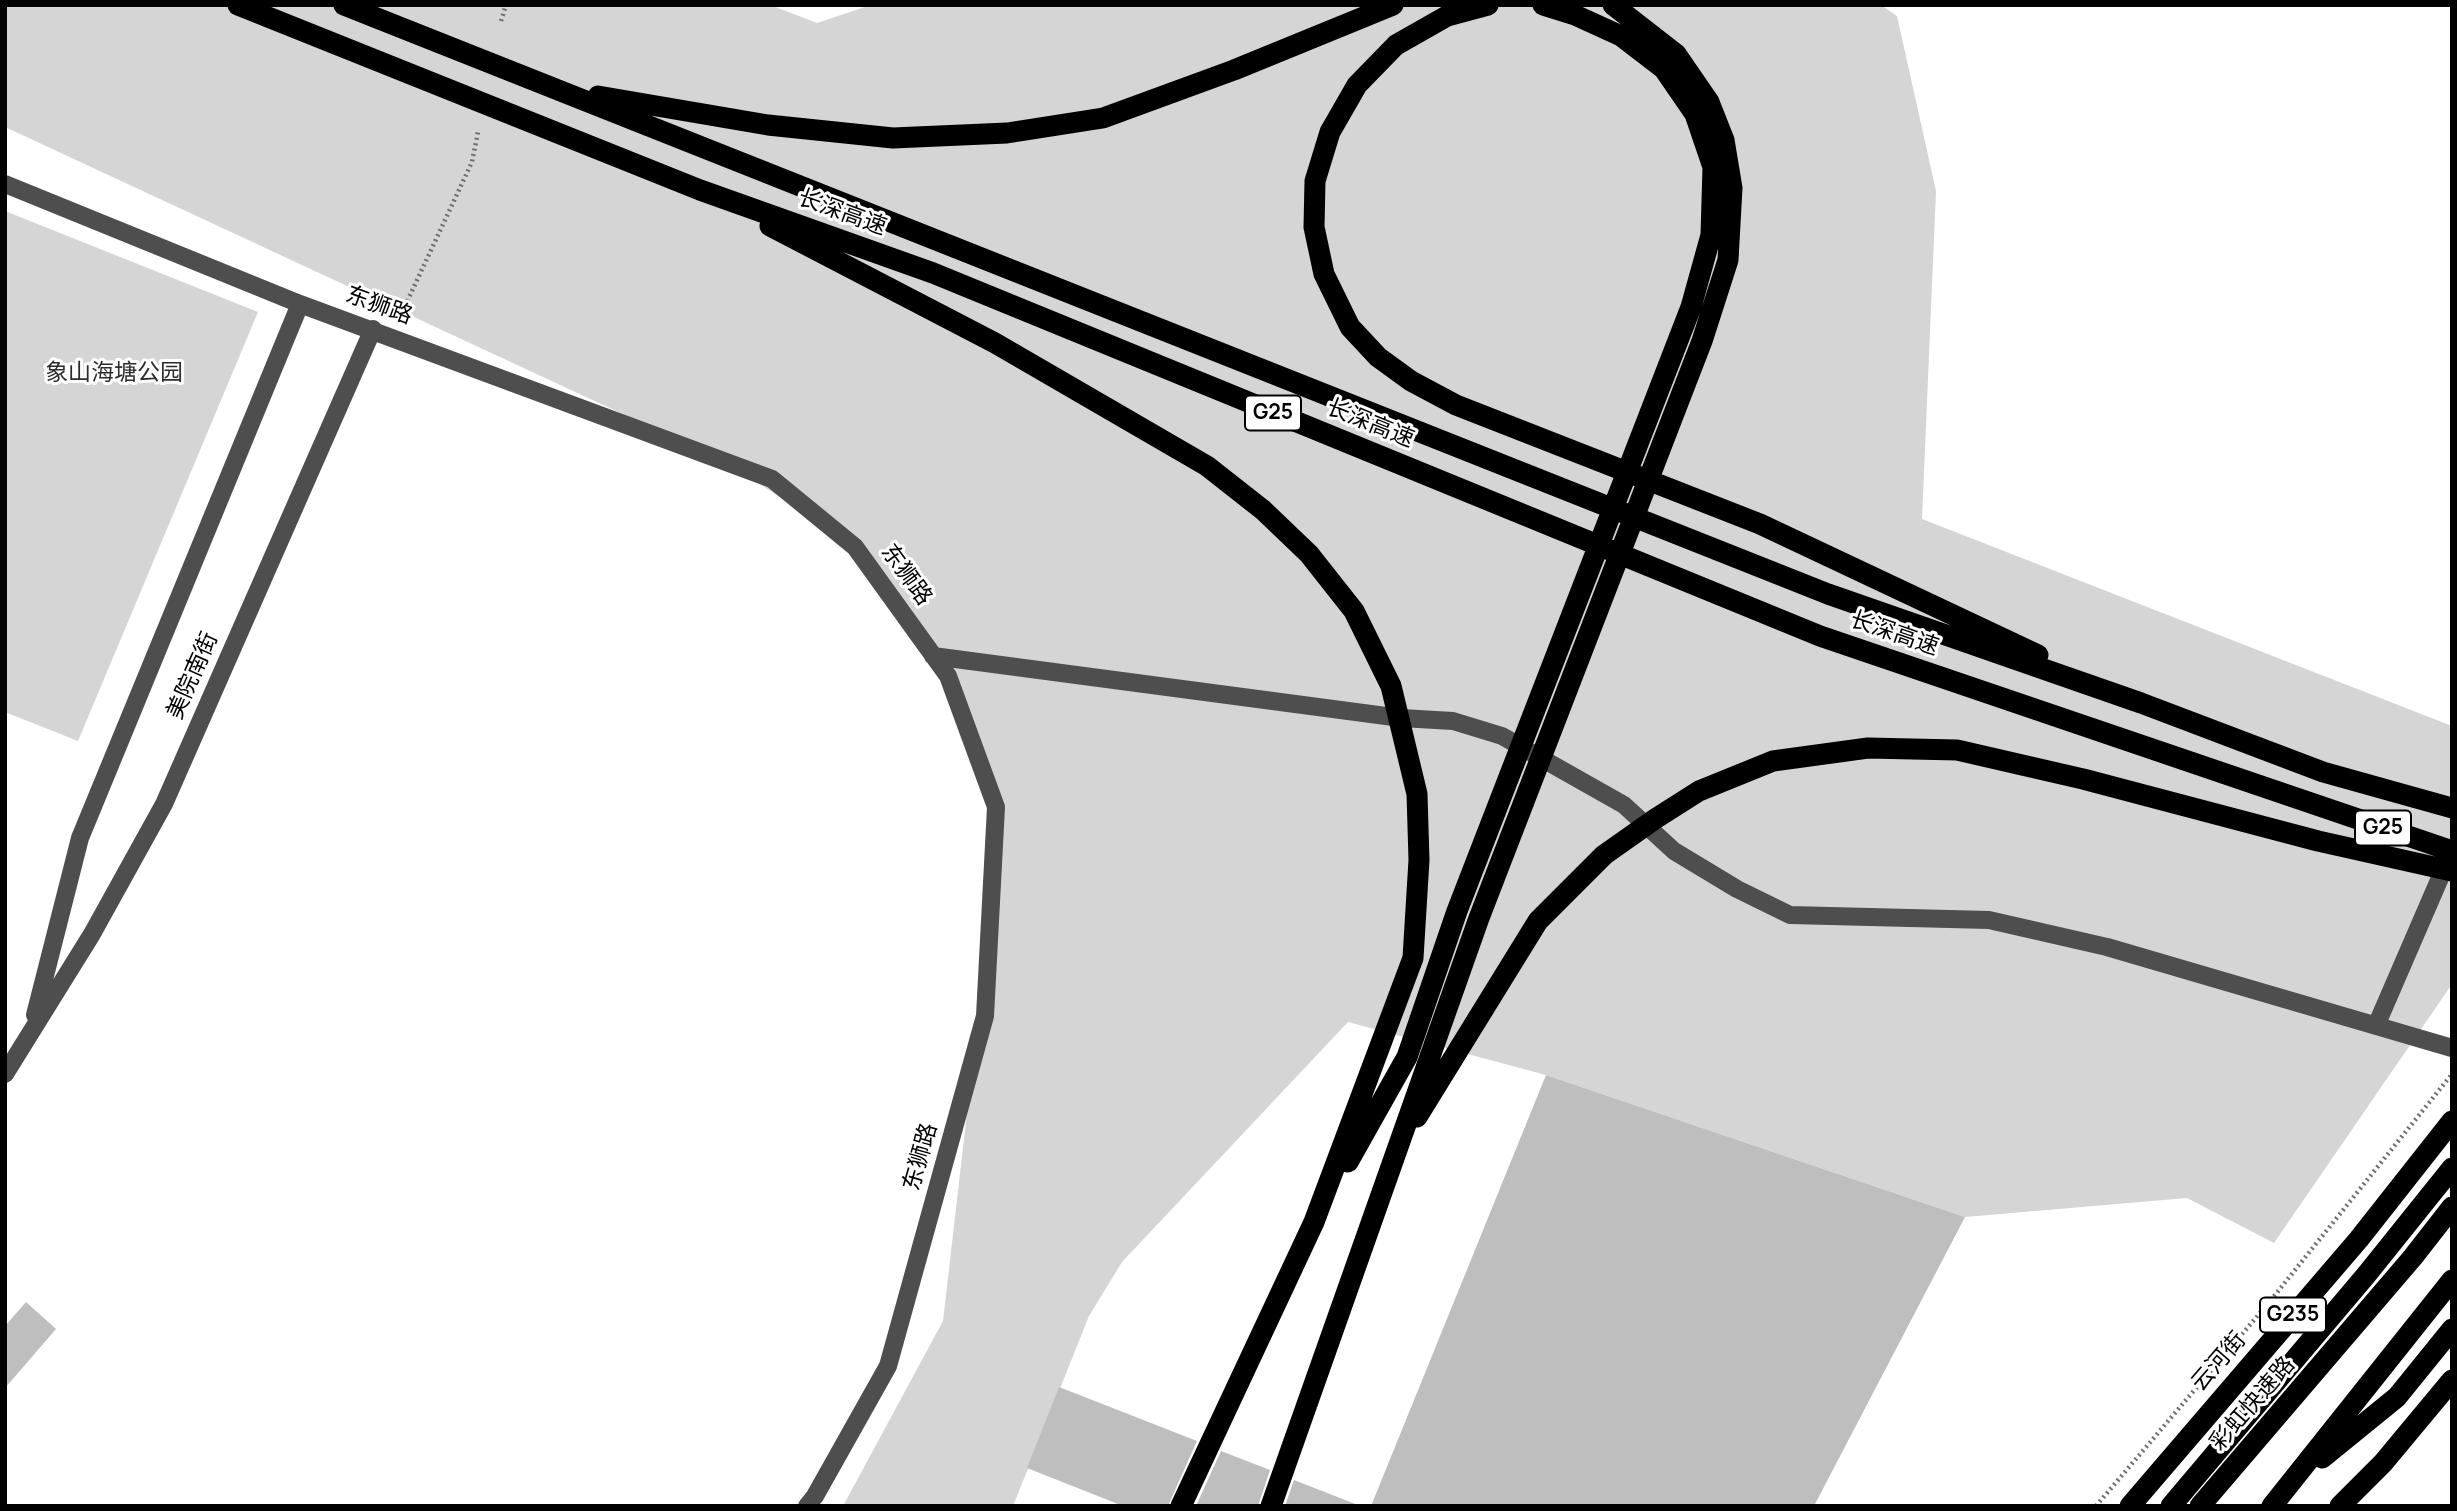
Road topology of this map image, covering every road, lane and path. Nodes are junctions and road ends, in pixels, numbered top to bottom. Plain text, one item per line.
1 (238, 5) edge
2 (344, 5) edge
3 (506, 5) edge
4 (1393, 5) edge
5 (1488, 5) edge
6 (1544, 5) edge
7 (1613, 5) edge
8 (501, 22) dead end
9 (554, 89) junction
10 (478, 132) dead end
11 (5, 184) edge
12 (699, 190) junction
13 (300, 304) junction
14 (373, 329) junction
15 (391, 337) junction
16 (933, 656) junction
17 (2141, 703) junction
18 (2452, 808) edge
19 (2452, 851) edge
20 (2452, 871) edge
21 (2376, 1026) junction
22 (31, 1029) junction
23 (2452, 1048) edge
24 (5, 1074) edge
25 (2452, 1074) edge
26 (2452, 1121) edge
27 (1390, 1163) junction
28 (2452, 1168) edge
29 (2452, 1207) edge
30 (1314, 1222) junction
31 (2452, 1280) edge
32 (2452, 1329) edge
33 (2452, 1380) edge
34 (2291, 1483) junction
35 (1183, 1501) edge
36 (807, 1506) edge
37 (1271, 1506) edge
38 (2096, 1506) edge
39 (2130, 1506) edge
40 (2171, 1506) edge
41 (2200, 1506) edge
42 (2272, 1506) edge
43 (2340, 1506) edge

1 - 12 highway, 长深高速 / G25
2 - 9 highway, 长深高速 / G25
3 - 8 path
4 - 9 highway
5 - 17 highway
6 - 30 highway
7 - 27 highway
9 - 17 highway, 长深高速 / G25
10 - 15 path
11 - 13 street, 东狮路
12 - 19 highway, 长深高速 / G25
12 - 30 highway
13 - 14 street, 东狮路
13 - 22 street, 美院南街
14 - 15 street, 东狮路
14 - 22 street, 美院南街
15 - 16 street, 东狮路
16 - 21 street
16 - 36 street, 东狮路
17 - 18 highway, 长深高速 / G25
19 - 21 street
20 - 27 highway
21 - 23 street
22 - 24 street, 美院南街
25 - 38 path
26 - 39 highway, 云河街 / G235
27 - 37 highway
28 - 40 highway
29 - 41 highway, 彩虹快速路 / G235
30 - 35 highway
31 - 34 highway
32 - 34 highway
33 - 43 highway
34 - 42 highway

